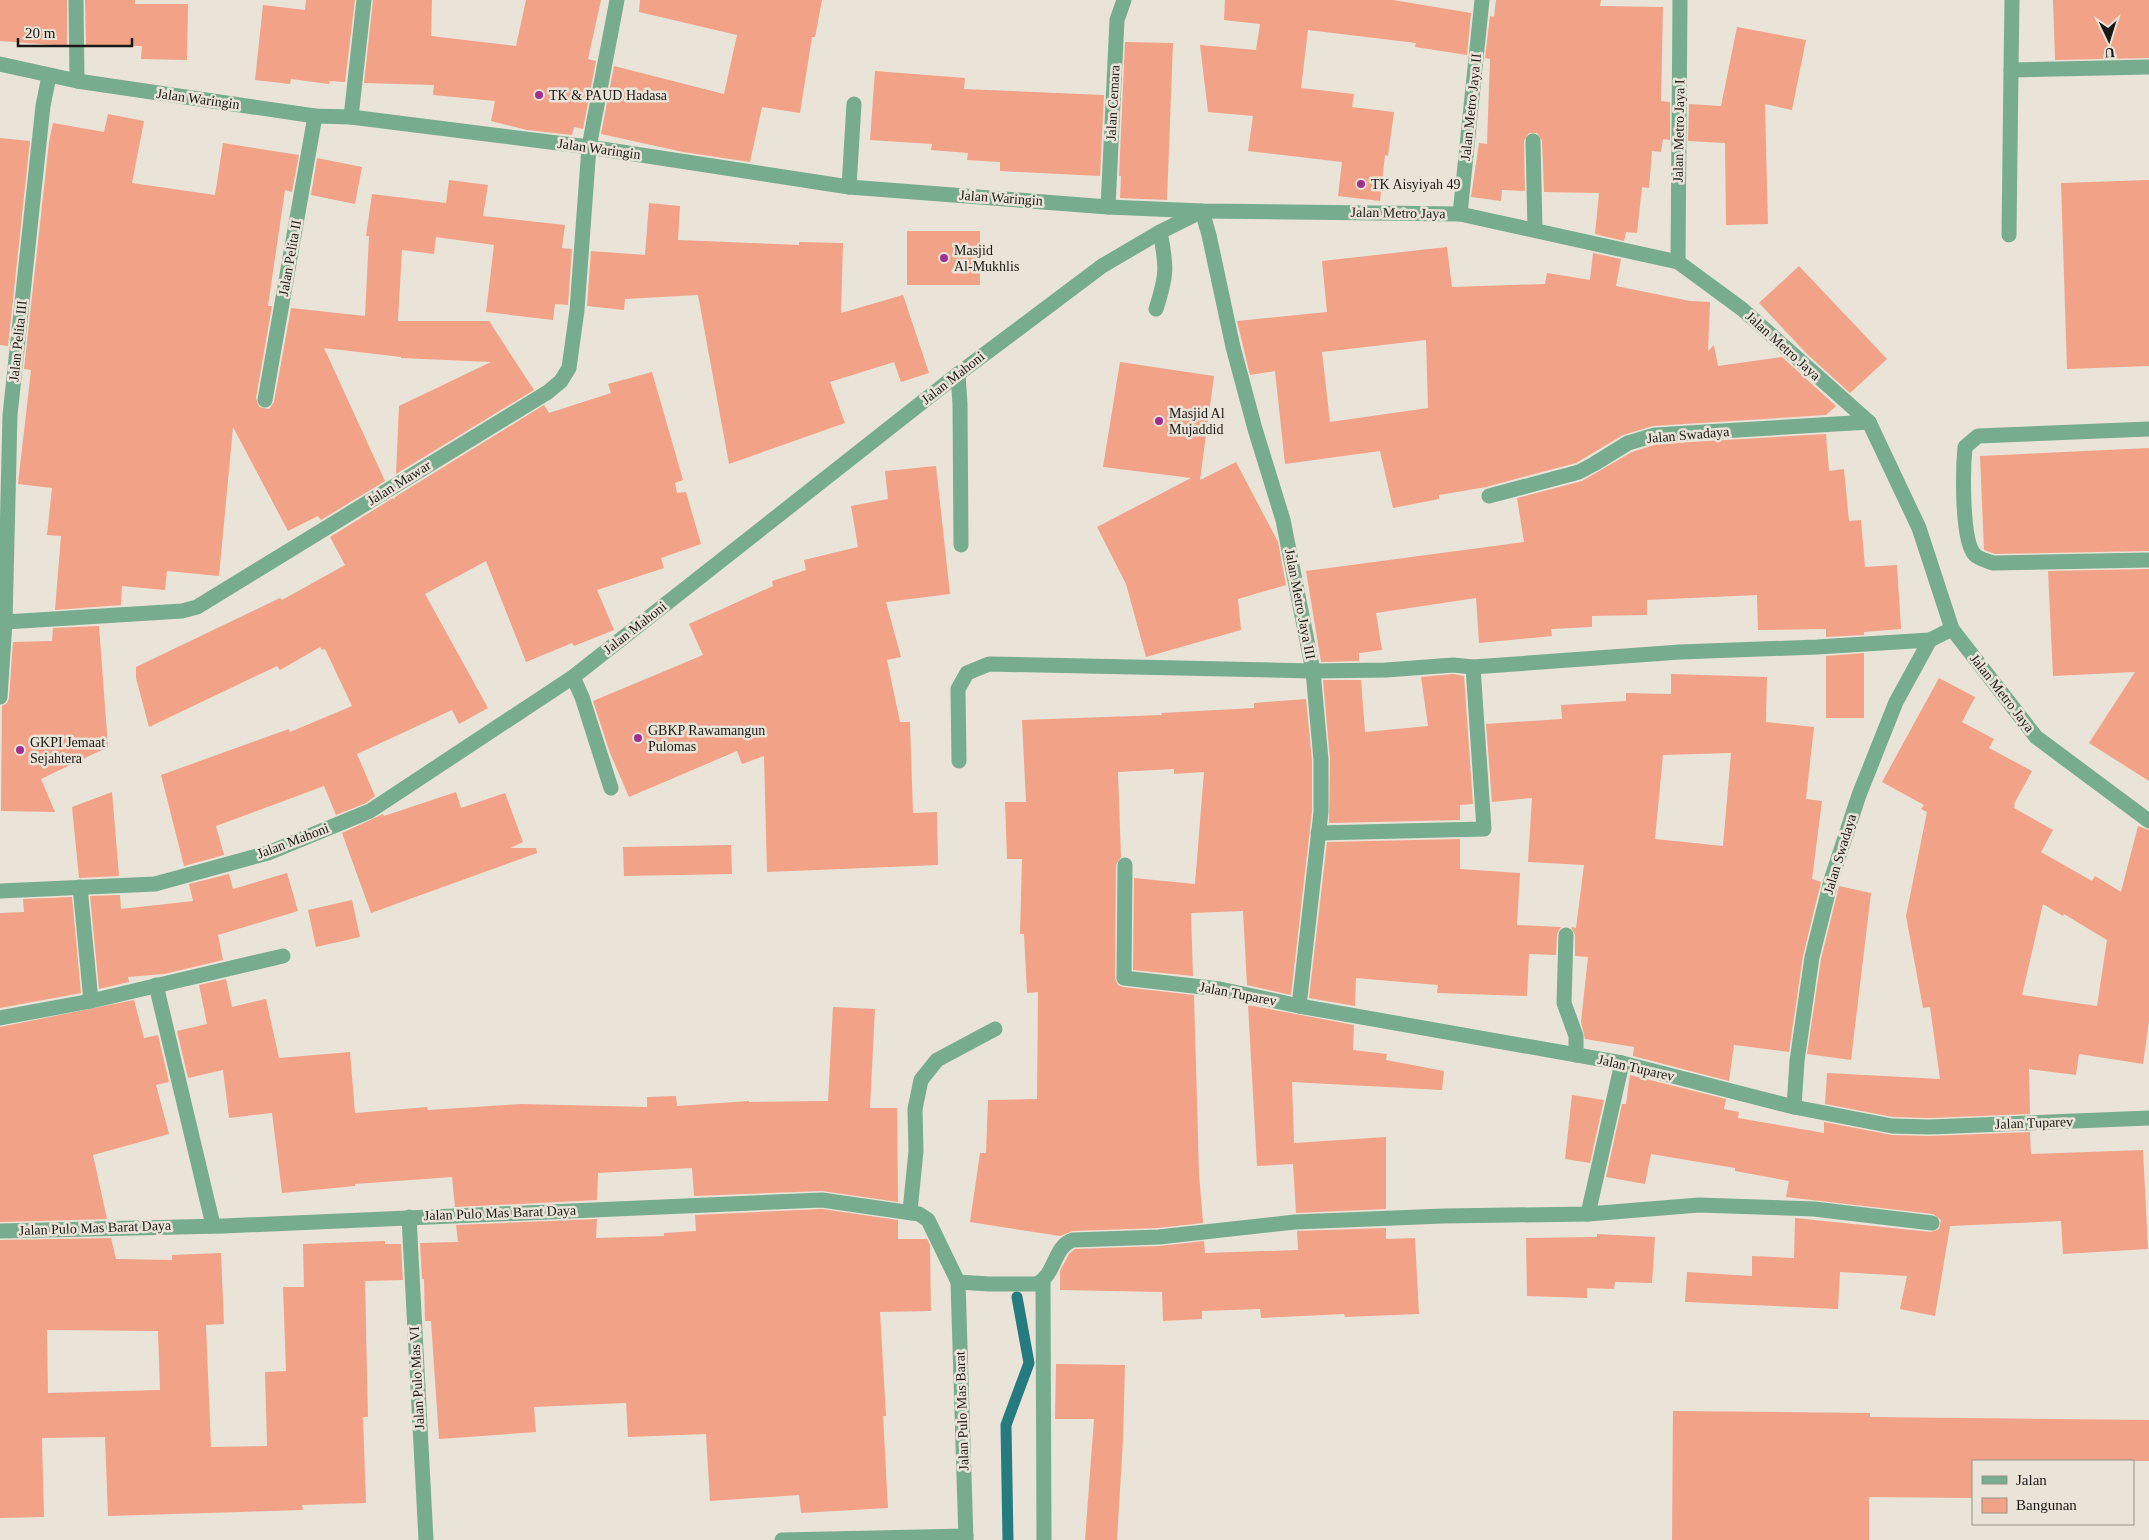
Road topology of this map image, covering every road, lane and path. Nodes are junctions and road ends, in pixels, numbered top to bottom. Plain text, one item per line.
1 (76, 0) edge
2 (364, 0) edge
3 (616, 0) edge
4 (1124, 0) edge
5 (1482, 0) edge
6 (1680, 0) edge
7 (2012, 0) edge
8 (0, 64) edge
9 (2149, 67) edge
10 (2011, 70) junction
11 (49, 76) junction
12 (77, 81) junction
13 (854, 104) dead end
14 (315, 116) junction
15 (351, 117) junction
16 (1533, 141) dead end
17 (589, 147) junction
18 (849, 187) junction
19 (1108, 207) junction
20 (1202, 211) junction
21 (1460, 214) junction
22 (1535, 230) junction
23 (1160, 232) junction
24 (2010, 235) dead end
25 (1678, 262) junction
26 (1156, 310) dead end
27 (958, 374) junction
28 (265, 400) dead end
29 (1869, 422) junction
30 (2149, 429) edge
31 (1489, 496) dead end
32 (961, 545) dead end
33 (2149, 560) edge
34 (5, 622) junction
35 (1952, 629) junction
36 (1930, 640) junction
37 (1473, 667) junction
38 (1313, 671) junction
39 (573, 677) junction
40 (0, 698) edge
41 (960, 761) dead end
42 (611, 788) dead end
43 (2149, 821) edge
44 (1318, 833) junction
45 (1125, 865) dead end
46 (80, 887) junction
47 (0, 890) edge
48 (1566, 935) dead end
49 (283, 956) dead end
50 (156, 985) junction
51 (91, 1001) junction
52 (1300, 1006) junction
53 (0, 1018) edge
54 (994, 1029) dead end
55 (1576, 1055) junction
56 (1622, 1063) junction
57 (1794, 1107) junction
58 (2149, 1118) edge
59 (910, 1211) junction
60 (1588, 1214) junction
61 (409, 1217) junction
62 (1932, 1223) dead end
63 (213, 1225) junction
64 (0, 1231) edge
65 (958, 1282) junction
66 (1040, 1283) junction
67 (966, 1538) edge
68 (426, 1540) edge
69 (782, 1540) edge
70 (1044, 1540) edge

1 - 12 street
2 - 15 street
3 - 17 street, Jalan Mawar
4 - 19 street, Jalan Cemara
5 - 21 street, Jalan Metro Jaya II
6 - 25 street, Jalan Metro Jaya I
7 - 10 street
8 - 11 street, Jalan Waringin
9 - 10 street
10 - 24 street
11 - 12 street, Jalan Waringin
11 - 34 street, Jalan Pelita III
12 - 14 street, Jalan Waringin
13 - 18 street
14 - 15 street, Jalan Waringin
14 - 28 street, Jalan Pelita II
15 - 17 street, Jalan Waringin
16 - 22 street
17 - 18 street, Jalan Waringin
17 - 34 street, Jalan Mawar
18 - 19 street, Jalan Waringin
19 - 20 street, Jalan Waringin
20 - 21 street, Jalan Metro Jaya
20 - 23 street, Jalan Mahoni
20 - 38 street, Jalan Metro Jaya III
21 - 22 street, Jalan Metro Jaya
22 - 25 street, Jalan Metro Jaya
23 - 26 street
23 - 27 street, Jalan Mahoni
25 - 29 street, Jalan Metro Jaya
27 - 32 street
27 - 39 street, Jalan Mahoni
29 - 31 street, Jalan Swadaya
29 - 35 street, Jalan Metro Jaya
30 - 33 street
34 - 40 street, Jalan Pelita III
35 - 36 street
35 - 43 street, Jalan Metro Jaya
36 - 37 street
36 - 57 street, Jalan Swadaya
37 - 38 street
37 - 44 street
38 - 41 street
38 - 44 street, Jalan Metro Jaya III
39 - 42 street
39 - 46 street, Jalan Mahoni
44 - 52 street, Jalan Metro Jaya III
45 - 52 street, Jalan Tuparev
46 - 47 street, Jalan Mahoni
46 - 51 street
48 - 55 street
49 - 50 street
50 - 51 street
50 - 63 street
51 - 53 street
52 - 55 street, Jalan Tuparev
54 - 59 street
55 - 56 street, Jalan Tuparev
56 - 57 street, Jalan Tuparev
56 - 60 street
57 - 58 street, Jalan Tuparev
59 - 61 street, Jalan Pulo Mas Barat Daya
59 - 65 street, Jalan Pulo Mas Barat Daya
60 - 62 street
60 - 66 street
61 - 63 street, Jalan Pulo Mas Barat Daya
61 - 68 street, Jalan Pulo Mas VI
63 - 64 street, Jalan Pulo Mas Barat Daya
65 - 66 street
65 - 67 street, Jalan Pulo Mas Barat
66 - 70 street
67 - 69 street

